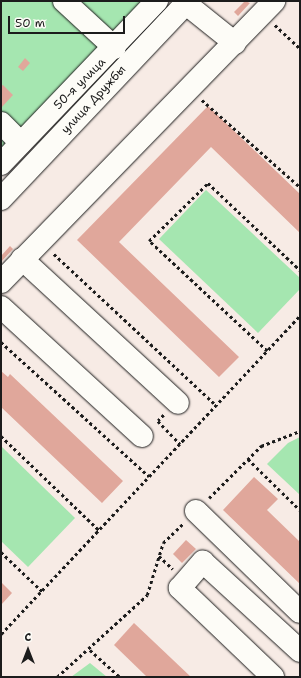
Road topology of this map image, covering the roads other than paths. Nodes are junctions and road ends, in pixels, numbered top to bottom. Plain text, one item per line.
1 (64, 1) edge
2 (157, 1) edge
3 (186, 2) edge
4 (268, 7) edge
5 (234, 43) junction
6 (115, 48) junction
7 (1, 124) edge
8 (21, 143) junction
9 (1, 164) edge
10 (1, 199) edge
11 (22, 260) junction
12 (2, 280) edge
13 (1, 307) edge
14 (178, 403) road end
15 (142, 436) dead end
16 (196, 511) road end
17 (241, 556) junction
18 (222, 579) junction
19 (300, 612) edge
20 (300, 651) edge
21 (273, 677) edge

1 - 6 street
2 - 6 street, 50-я улица
3 - 5 street
3 - 10 street, улица Дружбы
4 - 5 street
5 - 11 street
6 - 8 street, 50-я улица
7 - 8 street
8 - 9 street, 50-я улица
11 - 12 street
11 - 14 street
13 - 15 street
16 - 17 street
17 - 18 street
17 - 19 street
18 - 20 street
18 - 21 street

